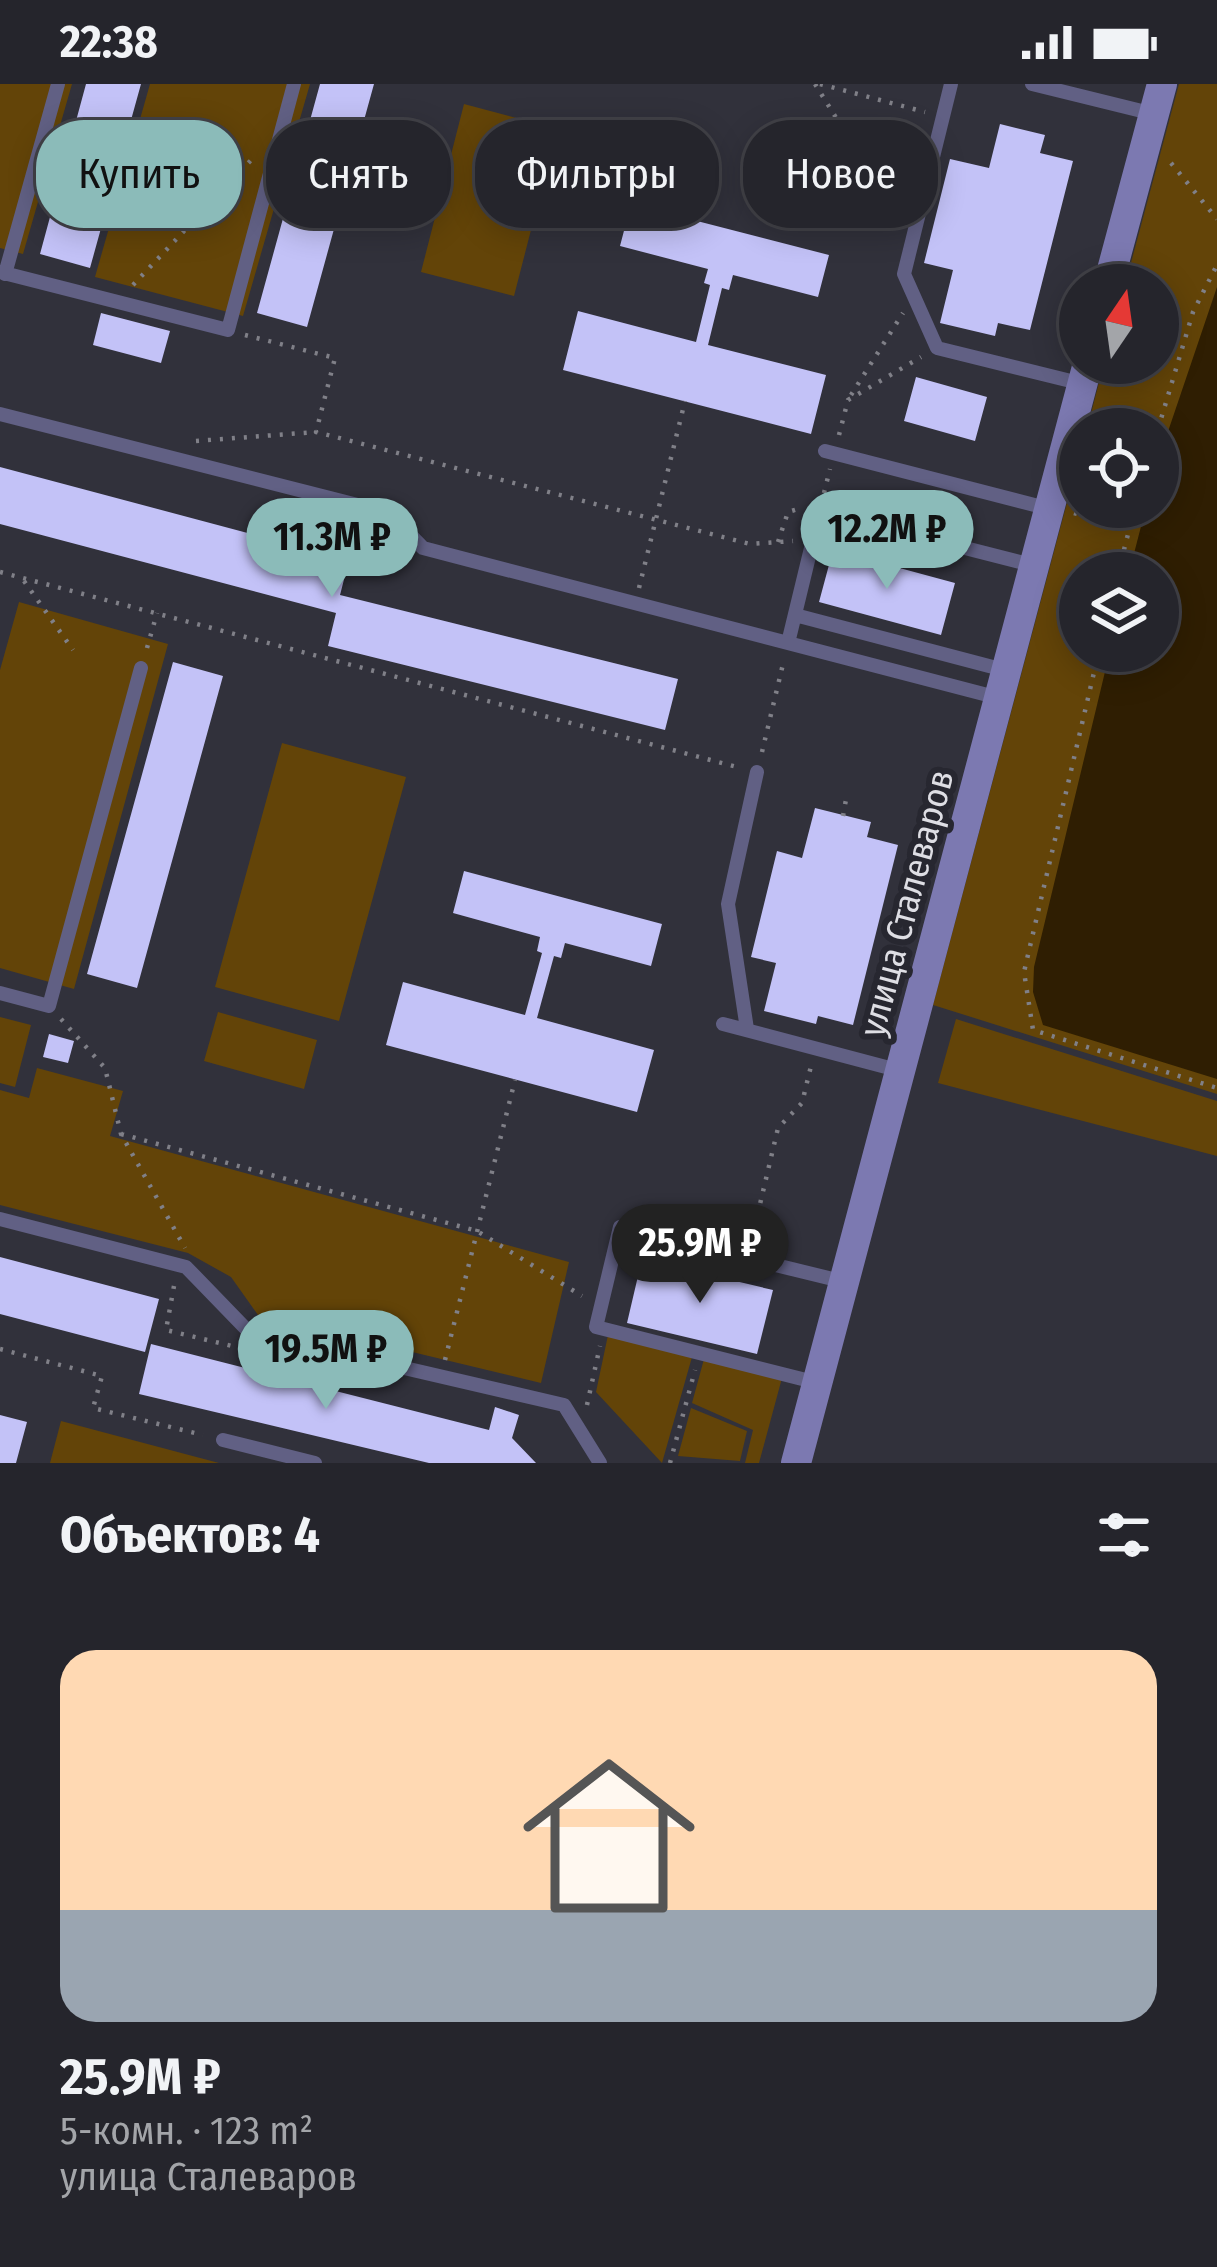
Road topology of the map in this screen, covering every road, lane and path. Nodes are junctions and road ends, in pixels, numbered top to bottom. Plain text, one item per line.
1 (58, 84) edge
2 (294, 84) edge
3 (818, 84) edge
4 (951, 84) edge
5 (1032, 84) edge
6 (1158, 99) edge
7 (943, 116) junction
8 (284, 120) edge
9 (266, 143) edge
10 (1168, 158) dead end
11 (266, 186) edge
12 (1217, 219) edge
13 (913, 240) junction
14 (1114, 264) edge
15 (1217, 265) edge
16 (3, 273) edge
17 (914, 296) junction
18 (117, 302) junction
19 (228, 330) junction
20 (938, 347) junction
21 (1059, 368) edge
22 (848, 400) junction
23 (685, 401) dead end
24 (1164, 408) edge
25 (0, 414) edge
26 (316, 432) junction
27 (175, 443) dead end
28 (829, 453) junction
29 (1059, 510) edge
30 (820, 512) junction
31 (1059, 517) edge
32 (656, 520) junction
33 (1124, 528) edge
34 (1128, 529) joint
35 (813, 540) junction
36 (778, 542) junction
37 (1123, 552) edge
38 (1034, 566) junction
39 (0, 572) edge
40 (22, 578) junction
41 (635, 604) junction
42 (157, 614) junction
43 (795, 615) junction
44 (788, 643) junction
45 (73, 650) dead end
46 (141, 668) joint
47 (1095, 672) edge
48 (1004, 685) junction
49 (757, 772) junction
50 (847, 794) dead end
51 (843, 816) dead end
52 (0, 993) edge
53 (49, 1006) junction
54 (723, 1024) dead end
55 (748, 1029) junction
56 (814, 1048) junction
57 (901, 1071) junction
58 (514, 1080) dead end
59 (1217, 1088) edge
60 (121, 1134) junction
61 (0, 1219) edge
62 (477, 1231) junction
63 (188, 1253) dead end
64 (748, 1258) junction
65 (845, 1282) junction
66 (600, 1308) junction
67 (604, 1329) junction
68 (0, 1349) edge
69 (700, 1353) junction
70 (440, 1376) junction
71 (818, 1383) junction
72 (581, 1432) junction
73 (223, 1440) joint
74 (315, 1463) edge
75 (600, 1463) edge
76 (670, 1463) edge
77 (796, 1463) edge

1 - 16 lane
2 - 8 lane
3 - 7 path
3 - 13 path
4 - 7 lane
5 - 6 lane
6 - 14 main road
7 - 13 lane
9 - 18 path
10 - 12 path
11 - 19 lane
13 - 17 lane
15 - 24 path
16 - 18 lane
17 - 20 lane
17 - 22 path
18 - 19 lane
19 - 26 path
20 - 21 lane
20 - 22 path
22 - 28 path
23 - 32 path
25 - 41 lane
26 - 27 path
26 - 32 path
28 - 29 lane
28 - 30 path
30 - 35 lane
30 - 36 path
30 - 38 lane
31 - 38 main road, улица Сталеваров
32 - 36 path
32 - 41 path
33 - 34 path
34 - 37 path
35 - 36 path
35 - 43 lane
38 - 48 main road, улица Сталеваров
39 - 40 path
40 - 42 path
40 - 45 path
41 - 44 lane
42 - 46 path
42 - 49 path
43 - 44 lane
43 - 48 lane
44 - 48 lane
44 - 49 path
46 - 53 lane
47 - 59 path
48 - 57 main road, улица Сталеваров
49 - 55 lane
50 - 51 path
52 - 53 lane
53 - 60 path
54 - 55 lane
55 - 56 lane
56 - 57 lane
56 - 64 path
57 - 65 main road, улица Сталеваров
58 - 62 path
60 - 62 path
60 - 63 path
61 - 70 lane
62 - 66 path
62 - 70 path
64 - 65 lane
64 - 66 lane
65 - 71 main road, улица Сталеваров
66 - 67 lane
67 - 69 lane
67 - 72 path
68 - 73 path
69 - 71 lane
69 - 76 path
70 - 72 lane
71 - 77 main road, улица Сталеваров
72 - 75 lane
73 - 74 lane

